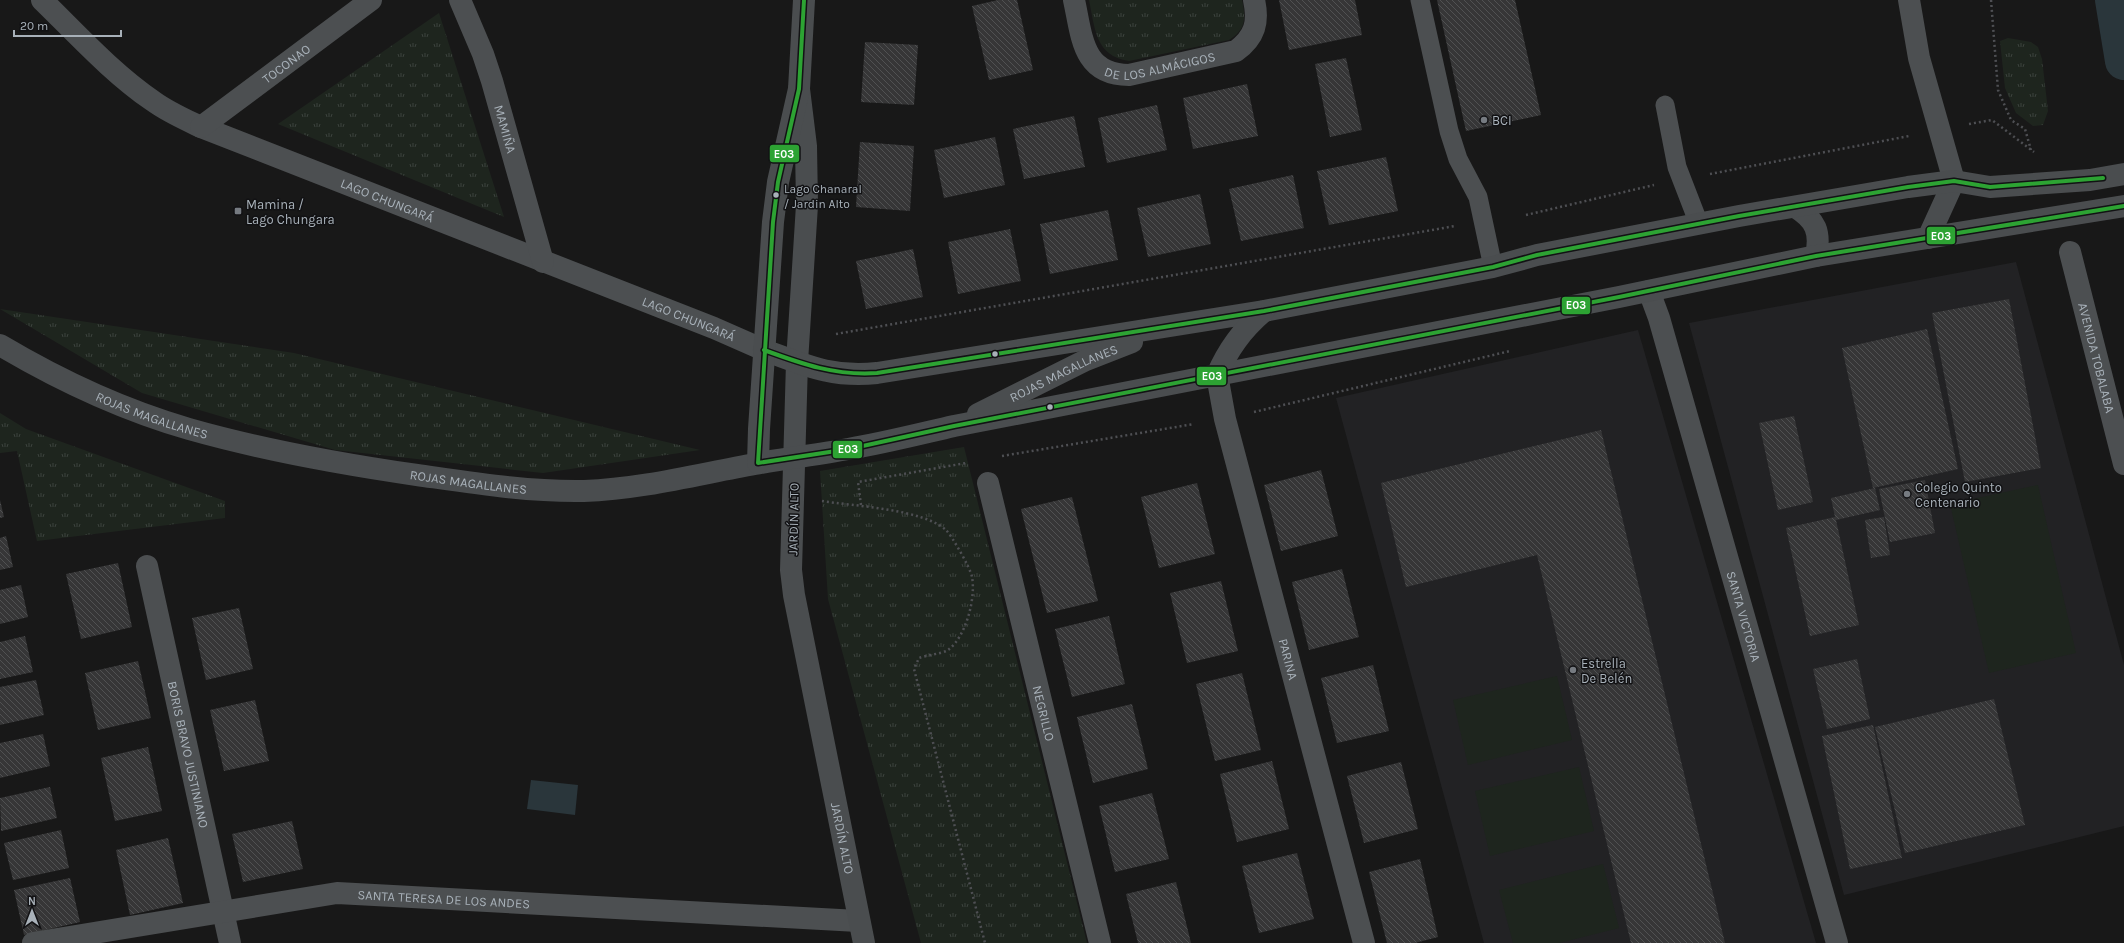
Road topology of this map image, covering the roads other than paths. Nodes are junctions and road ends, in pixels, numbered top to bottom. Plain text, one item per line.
1 (42, 0) edge
2 (371, 0) edge
3 (460, 0) edge
4 (804, 0) edge
5 (1074, 0) edge
6 (1254, 0) edge
7 (1420, 0) edge
8 (1909, 0) edge
9 (799, 89) junction
10 (1665, 105) dead end
11 (201, 127) junction
12 (2114, 176) edge
13 (1954, 181) junction
14 (1794, 207) junction
15 (2114, 207) edge
16 (1699, 224) junction
17 (1928, 238) junction
18 (2070, 252) dead end
19 (1816, 256) junction
20 (543, 262) junction
21 (1493, 267) junction
22 (1649, 291) junction
23 (1264, 311) junction
24 (1176, 326) junction
25 (0, 345) edge
26 (764, 350) junction
27 (797, 362) junction
28 (1217, 375) junction
29 (954, 426) junction
30 (793, 458) junction
31 (758, 463) junction
32 (2124, 464) edge
33 (988, 483) dead end
34 (147, 566) dead end
35 (222, 913) junction
36 (858, 921) junction
37 (33, 943) edge
38 (230, 943) edge
39 (864, 943) edge
40 (1100, 943) edge
41 (1364, 943) edge
42 (1837, 943) edge

1 - 11 street, LAGO CHUNGARÁ
2 - 11 street, TOCONAO
3 - 20 street, MAMIÑA
4 - 9 street, JARDÍN ALTO
5 - 6 street, DE LOS ALMÁCIGOS
7 - 21 lane
8 - 13 street
9 - 26 street, JARDÍN ALTO
9 - 27 street, JARDÍN ALTO
10 - 16 lane
11 - 20 street, LAGO CHUNGARÁ
12 - 13 street, ROJAS MAGALLANES
13 - 14 street, ROJAS MAGALLANES
13 - 17 street
14 - 16 street, ROJAS MAGALLANES
14 - 19 street
15 - 17 street, ROJAS MAGALLANES
16 - 21 street, ROJAS MAGALLANES
17 - 19 street, ROJAS MAGALLANES
18 - 32 street, AVENIDA TOBALABA
19 - 22 street, ROJAS MAGALLANES
20 - 26 street, LAGO CHUNGARÁ
21 - 23 street, ROJAS MAGALLANES
22 - 28 street, ROJAS MAGALLANES
22 - 42 street, SANTA VICTORIA
23 - 24 street, ROJAS MAGALLANES
23 - 28 street
24 - 27 street, ROJAS MAGALLANES
24 - 29 street, ROJAS MAGALLANES
25 - 31 street, ROJAS MAGALLANES
26 - 27 street, ROJAS MAGALLANES
26 - 31 street, JARDÍN ALTO
27 - 30 street, JARDÍN ALTO
28 - 29 street, ROJAS MAGALLANES
28 - 41 street, PARINA
29 - 30 street, ROJAS MAGALLANES
30 - 31 street, ROJAS MAGALLANES
30 - 36 street, JARDÍN ALTO
33 - 40 street, NEGRILLO
34 - 35 street, BORIS BRAVO JUSTINIANO
35 - 36 street, SANTA TERESA DE LOS ANDES
35 - 37 street, SANTA TERESA DE LOS ANDES
35 - 38 street, BORIS BRAVO JUSTINIANO
36 - 39 street, JARDÍN ALTO

